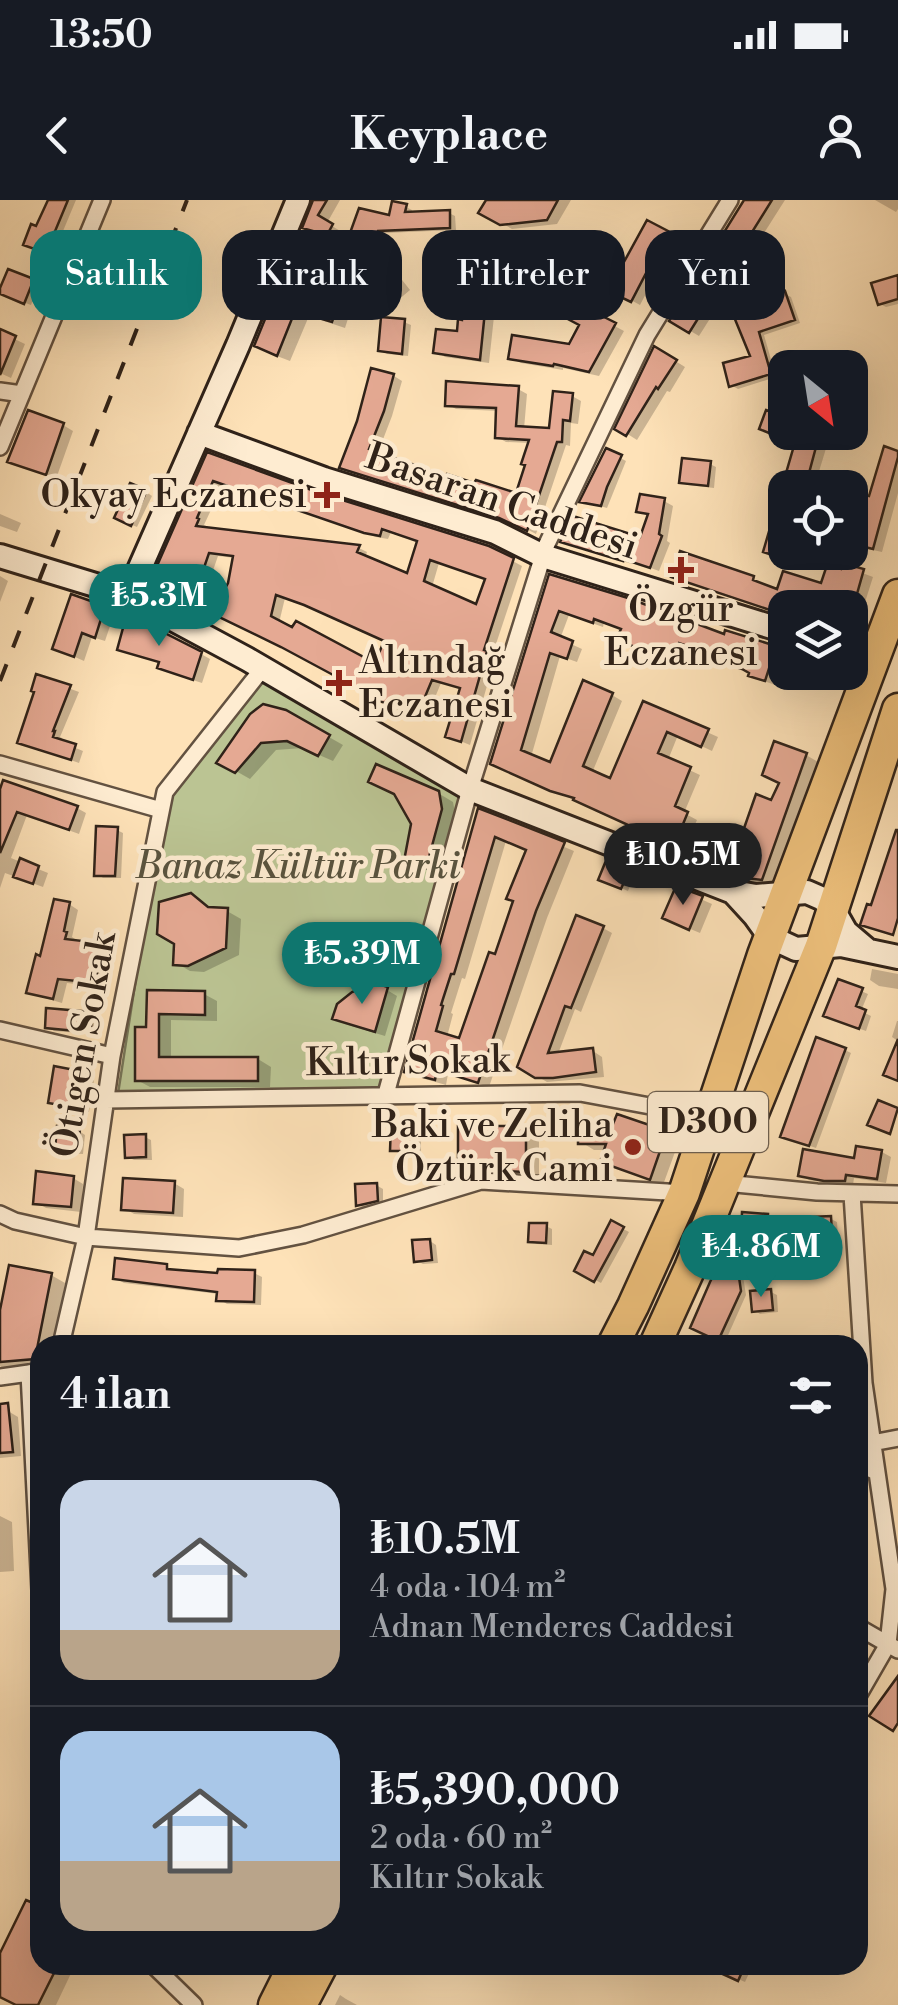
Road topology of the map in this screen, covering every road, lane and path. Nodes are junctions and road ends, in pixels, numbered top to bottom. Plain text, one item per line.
1 (102, 200) edge
2 (298, 200) edge
3 (730, 200) edge
4 (0, 391) edge
5 (22, 394) junction
6 (199, 433) junction
7 (0, 447) edge
8 (0, 556) edge
9 (542, 556) junction
10 (128, 595) junction
11 (898, 595) edge
12 (768, 626) edge
13 (868, 646) edge
14 (263, 668) junction
15 (852, 690) edge
16 (898, 709) edge
17 (0, 764) edge
18 (470, 789) junction
19 (162, 810) junction
20 (733, 892) junction
21 (786, 893) junction
22 (834, 910) junction
23 (770, 937) junction
24 (821, 946) junction
25 (866, 949) junction
26 (898, 957) edge
27 (0, 1030) edge
28 (112, 1056) junction
29 (386, 1094) junction
30 (106, 1100) junction
31 (709, 1118) junction
32 (725, 1183) junction
33 (684, 1193) junction
34 (852, 1194) junction
35 (898, 1194) edge
36 (0, 1214) edge
37 (86, 1238) junction
38 (64, 1335) edge
39 (618, 1335) edge
40 (659, 1335) edge
41 (861, 1335) edge
42 (30, 1373) edge
43 (0, 1377) edge
44 (868, 1412) edge
45 (898, 1438) edge
46 (872, 1443) junction
47 (868, 1468) edge
48 (877, 1472) junction
49 (868, 1633) edge
50 (893, 1647) edge
51 (868, 1682) edge
52 (164, 1975) edge
53 (289, 1975) edge
54 (317, 1975) edge
55 (194, 2005) edge
56 (274, 2005) edge
57 (301, 2005) edge

1 - 5 street
2 - 6 street
3 - 9 street
4 - 5 street
5 - 7 street
6 - 9 street, Basaran Caddesi
6 - 10 street
8 - 10 street
9 - 12 street, Basaran Caddesi
9 - 18 street
10 - 14 street
11 - 13 highway, D300
14 - 18 street
14 - 19 street, Ötigen Sokak
15 - 21 highway, D300
16 - 22 highway
17 - 19 street
18 - 20 street
18 - 29 street
19 - 28 street, Ötigen Sokak
20 - 21 street
20 - 23 street
21 - 22 street
21 - 23 highway, D300
22 - 24 highway
22 - 25 street
23 - 24 street
23 - 31 highway, D300
24 - 25 street
24 - 32 highway, D300
25 - 26 street
27 - 28 street
28 - 30 street, Ötigen Sokak
29 - 30 street, Kıltır Sokak
29 - 31 street, Kıltır Sokak
30 - 37 street, Ötigen Sokak
31 - 33 highway, D300
32 - 34 street
32 - 40 highway, D300
33 - 37 street
33 - 39 highway, D300
34 - 35 street
34 - 41 street
36 - 37 street
37 - 38 street, Ötigen Sokak
42 - 43 street
44 - 46 street
45 - 46 street
46 - 48 street
47 - 48 street
48 - 50 street
49 - 50 street
50 - 51 street
52 - 55 street
53 - 56 highway
54 - 57 highway

